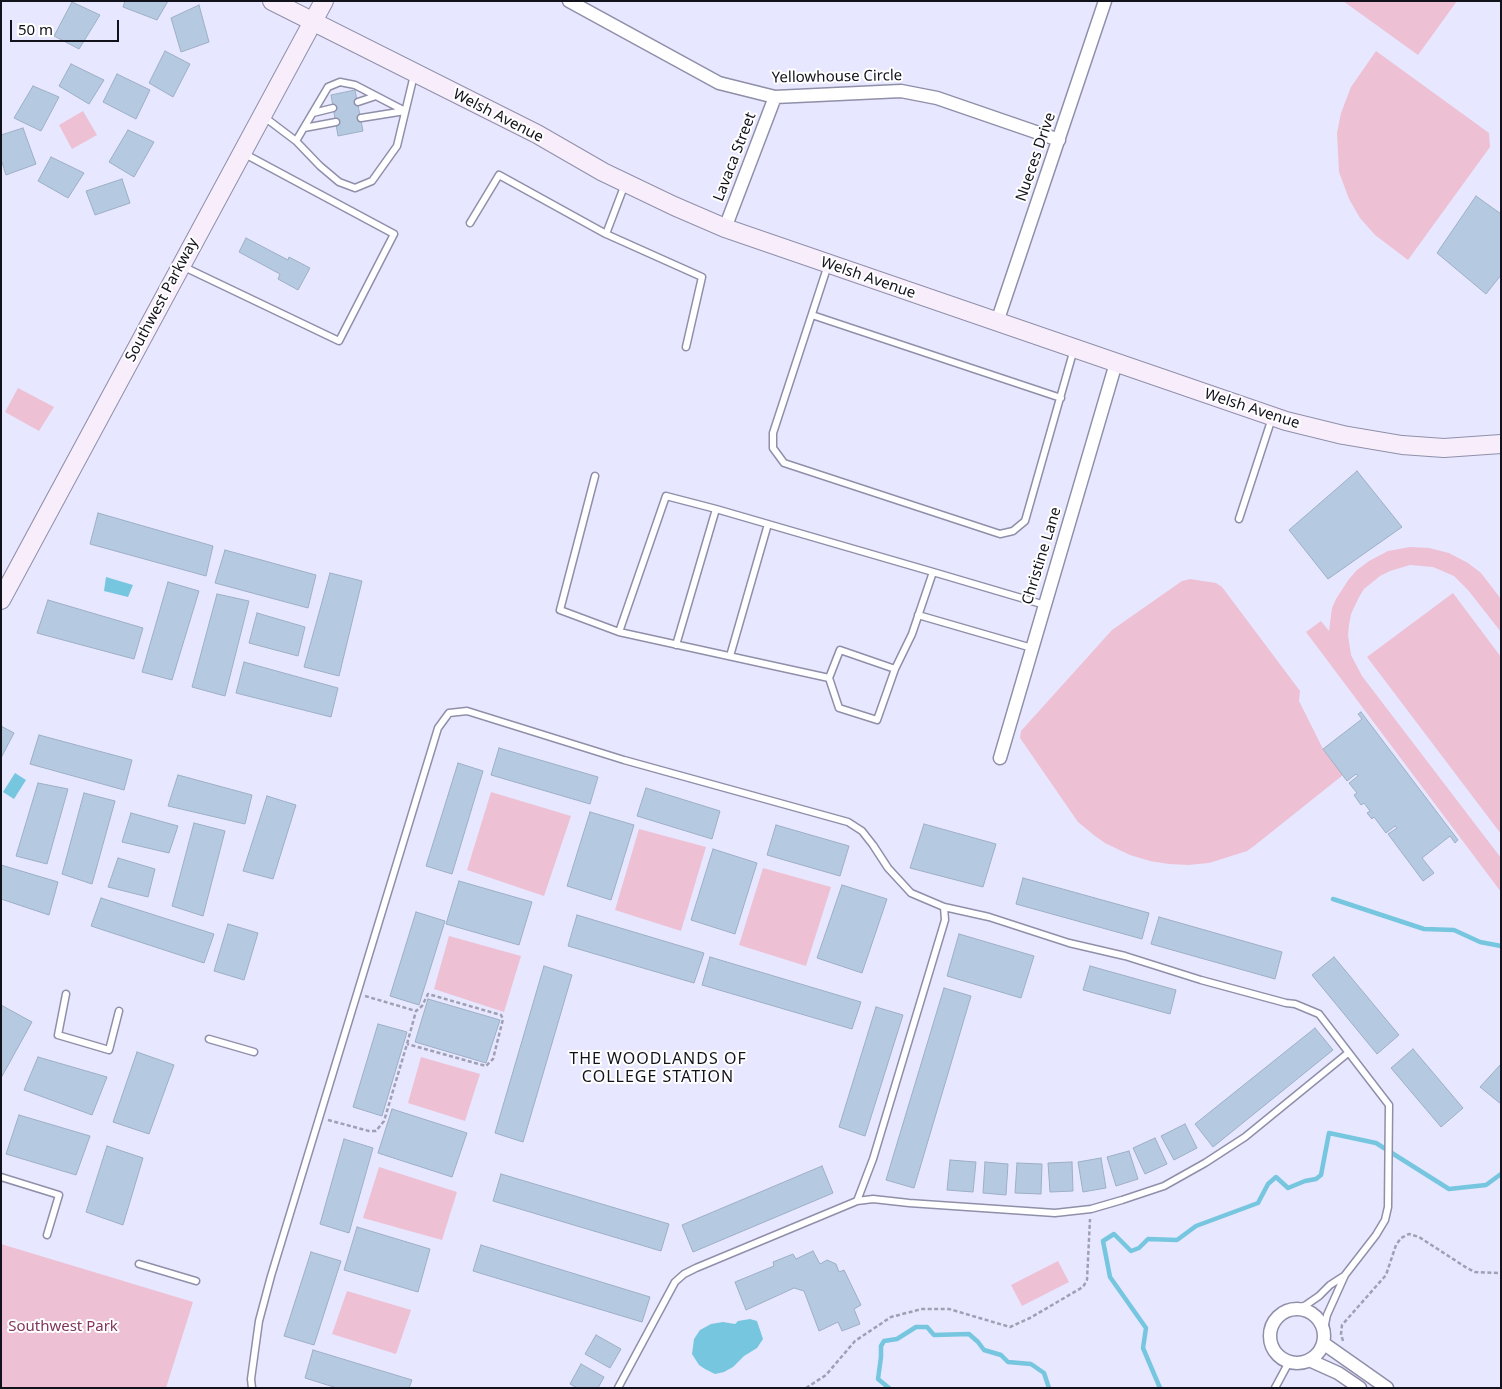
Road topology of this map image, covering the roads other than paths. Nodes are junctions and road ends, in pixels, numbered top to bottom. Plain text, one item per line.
1 (272, 1) edge
2 (324, 1) edge
3 (569, 1) edge
4 (1105, 1) edge
5 (312, 23) junction
6 (414, 74) junction
7 (376, 96) junction
8 (775, 97) junction
9 (358, 102) dead end
10 (333, 108) dead end
11 (405, 111) junction
12 (313, 114) junction
13 (262, 116) junction
14 (361, 118) dead end
15 (336, 122) dead end
16 (304, 128) junction
17 (1059, 140) junction
18 (296, 141) junction
19 (242, 152) junction
20 (625, 182) junction
21 (470, 223) dead end
22 (725, 228) junction
23 (606, 234) junction
24 (828, 264) junction
25 (181, 266) junction
26 (812, 315) junction
27 (997, 322) junction
28 (686, 347) dead end
29 (1074, 349) junction
30 (1116, 363) junction
31 (1061, 398) junction
32 (1272, 416) junction
33 (1501, 444) edge
34 (595, 476) dead end
35 (716, 509) junction
36 (1239, 519) dead end
37 (768, 524) junction
38 (933, 572) junction
39 (1, 600) edge
40 (1045, 605) junction
41 (918, 615) junction
42 (620, 632) junction
43 (676, 645) junction
44 (1032, 648) junction
45 (730, 656) junction
46 (895, 669) junction
47 (829, 678) junction
48 (1000, 758) dead end
49 (944, 907) junction
50 (66, 994) dead end
51 (120, 1011) dead end
52 (209, 1039) dead end
53 (254, 1052) dead end
54 (1348, 1053) junction
55 (1, 1177) edge
56 (857, 1201) junction
57 (47, 1235) dead end
58 (139, 1264) dead end
59 (1345, 1275) junction
60 (196, 1280) dead end
61 (1295, 1310) junction
62 (1323, 1338) junction
63 (1308, 1360) junction
64 (1289, 1362) junction
65 (252, 1388) edge
66 (618, 1388) edge
67 (1275, 1388) edge
68 (1360, 1388) edge
69 (1387, 1388) edge

1 - 5 main road, Welsh Avenue
2 - 5 main road, Southwest Parkway
3 - 8 street, Yellowhouse Circle
4 - 17 street, Nueces Drive
5 - 6 main road, Welsh Avenue
5 - 13 main road, Southwest Parkway
6 - 11 lane
6 - 20 main road, Welsh Avenue
7 - 9 lane
7 - 11 lane
7 - 12 lane
8 - 17 street, Yellowhouse Circle
8 - 22 street, Lavaca Street
10 - 12 lane
11 - 14 lane
11 - 18 lane
12 - 16 lane
13 - 18 lane
13 - 19 main road, Southwest Parkway
15 - 16 lane
16 - 18 lane
17 - 27 street, Nueces Drive
19 - 25 main road, Southwest Parkway
19 - 25 lane
20 - 22 main road, Welsh Avenue
20 - 23 lane
21 - 23 lane
22 - 24 main road, Welsh Avenue
23 - 28 lane
24 - 26 lane
24 - 27 main road, Welsh Avenue
25 - 39 main road, Southwest Parkway
26 - 31 lane
26 - 31 lane
27 - 29 main road, Welsh Avenue
29 - 30 main road, Welsh Avenue
29 - 31 lane
30 - 32 main road, Welsh Avenue
30 - 40 street, Christine Lane
32 - 33 main road, Welsh Avenue
32 - 36 lane
34 - 42 lane
35 - 37 lane
35 - 42 lane
35 - 43 lane
37 - 38 lane
37 - 45 lane
38 - 40 lane
38 - 41 lane
40 - 44 street, Christine Lane
41 - 44 lane
41 - 46 lane
42 - 43 lane
43 - 45 lane
44 - 48 street, Christine Lane
45 - 47 lane
46 - 47 lane
46 - 47 lane
49 - 54 lane
49 - 56 lane
49 - 65 lane
50 - 51 lane
52 - 53 lane
54 - 56 lane
54 - 59 lane
55 - 57 lane
56 - 66 lane
58 - 60 lane
59 - 61 lane
59 - 62 lane
61 - 62 street
61 - 64 street
62 - 63 street
62 - 69 street
63 - 64 street
63 - 68 street
64 - 67 lane

